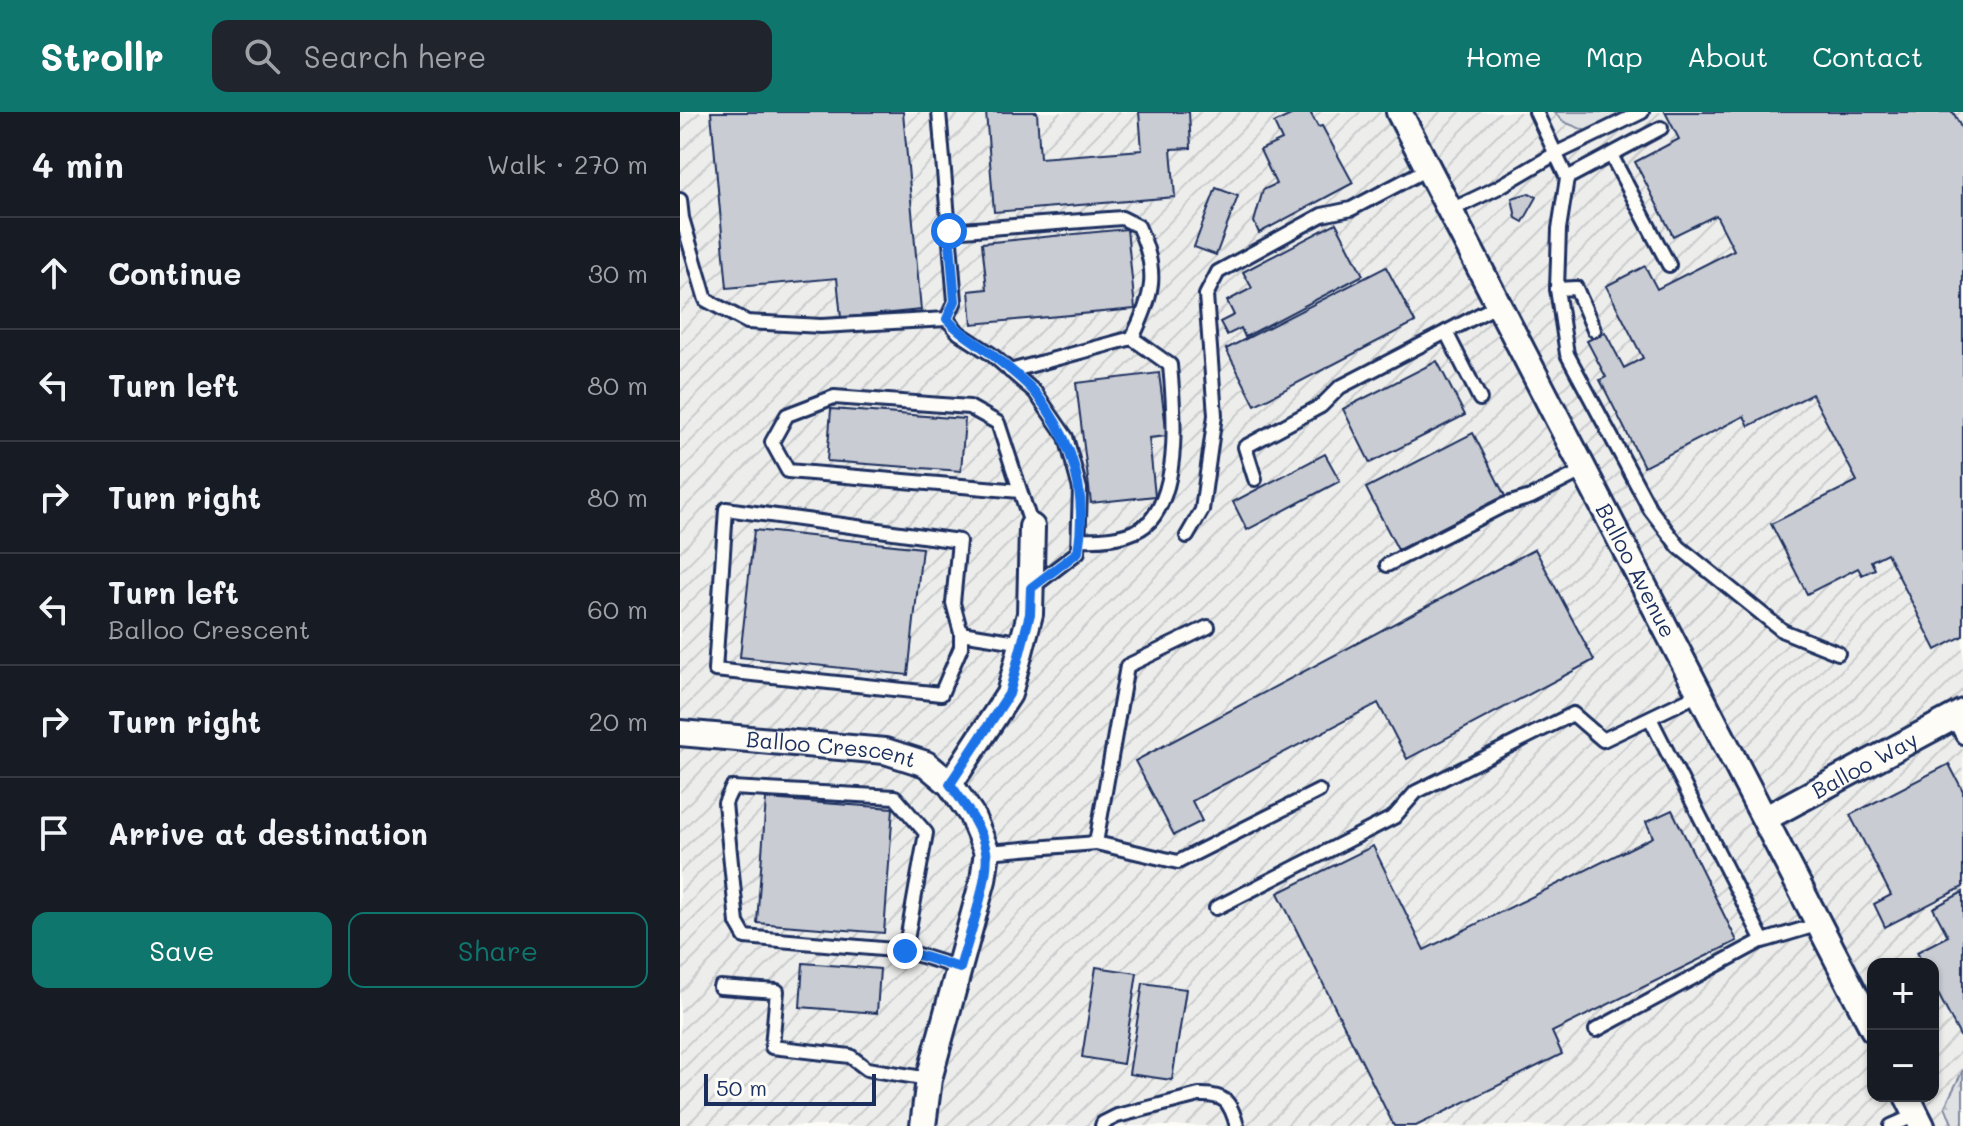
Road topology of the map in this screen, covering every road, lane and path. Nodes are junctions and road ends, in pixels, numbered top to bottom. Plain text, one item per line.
1 (939, 112) edge
2 (1399, 112) edge
3 (1536, 112) edge
4 (1642, 112) edge
5 (1661, 128) dead end
6 (1555, 154) junction
7 (1611, 155) junction
8 (1429, 168) junction
9 (1567, 178) junction
10 (680, 200) edge
11 (1451, 210) junction
12 (949, 231) junction
13 (1669, 265) dead end
14 (1557, 289) junction
15 (1500, 304) junction
16 (947, 319) junction
17 (1594, 330) dead end
18 (1446, 332) junction
19 (1132, 338) junction
20 (1010, 371) junction
21 (1480, 399) dead end
22 (1586, 469) junction
23 (1255, 479) dead end
24 (1020, 491) junction
25 (1032, 527) joint
26 (1187, 536) dead end
27 (1080, 539) junction
28 (1387, 565) dead end
29 (1031, 588) junction
30 (1208, 627) dead end
31 (961, 633) junction
32 (1024, 643) junction
33 (1838, 653) dead end
34 (1701, 693) junction
35 (1650, 718) junction
36 (1960, 722) edge
37 (680, 733) edge
38 (950, 784) junction
39 (1319, 791) dead end
40 (1766, 818) junction
41 (1096, 843) junction
42 (987, 852) junction
43 (1216, 908) dead end
44 (1820, 924) junction
45 (1763, 940) junction
46 (905, 951) junction
47 (960, 968) junction
48 (720, 987) dead end
49 (1867, 1017) edge
50 (1596, 1030) dead end
51 (929, 1079) junction
52 (1915, 1112) edge
53 (923, 1126) edge
54 (1102, 1126) edge
55 (1237, 1126) edge
56 (1891, 1126) edge

1 - 12 lane
2 - 8 street, Balloo Avenue
3 - 6 lane
4 - 6 lane
5 - 7 lane
6 - 9 lane
6 - 11 lane
7 - 9 lane
7 - 13 lane
8 - 11 street, Balloo Avenue
8 - 26 lane
9 - 14 lane
10 - 16 lane
11 - 15 street, Balloo Avenue
12 - 16 lane
12 - 19 lane
14 - 17 lane
14 - 33 lane
15 - 18 lane
15 - 22 street, Balloo Avenue
16 - 20 lane
18 - 21 lane
18 - 23 lane
19 - 20 lane
19 - 27 lane
20 - 27 lane
22 - 28 lane
22 - 34 street, Balloo Avenue
24 - 24 lane
24 - 25 lane
25 - 29 street
27 - 29 lane
29 - 32 street
30 - 41 lane
31 - 31 lane
31 - 32 lane
32 - 38 street
34 - 35 lane
34 - 40 street, Balloo Avenue
35 - 43 lane
35 - 45 lane
36 - 40 street, Balloo Way
37 - 38 street, Balloo Crescent
38 - 42 street, Balloo Crescent
39 - 41 lane
40 - 44 street, Balloo Avenue
41 - 42 lane
42 - 47 street
44 - 45 lane
44 - 49 street, Balloo Avenue
45 - 50 lane
46 - 46 lane
46 - 47 lane
47 - 51 street
48 - 51 lane
51 - 53 street
52 - 56 lane
54 - 55 lane

